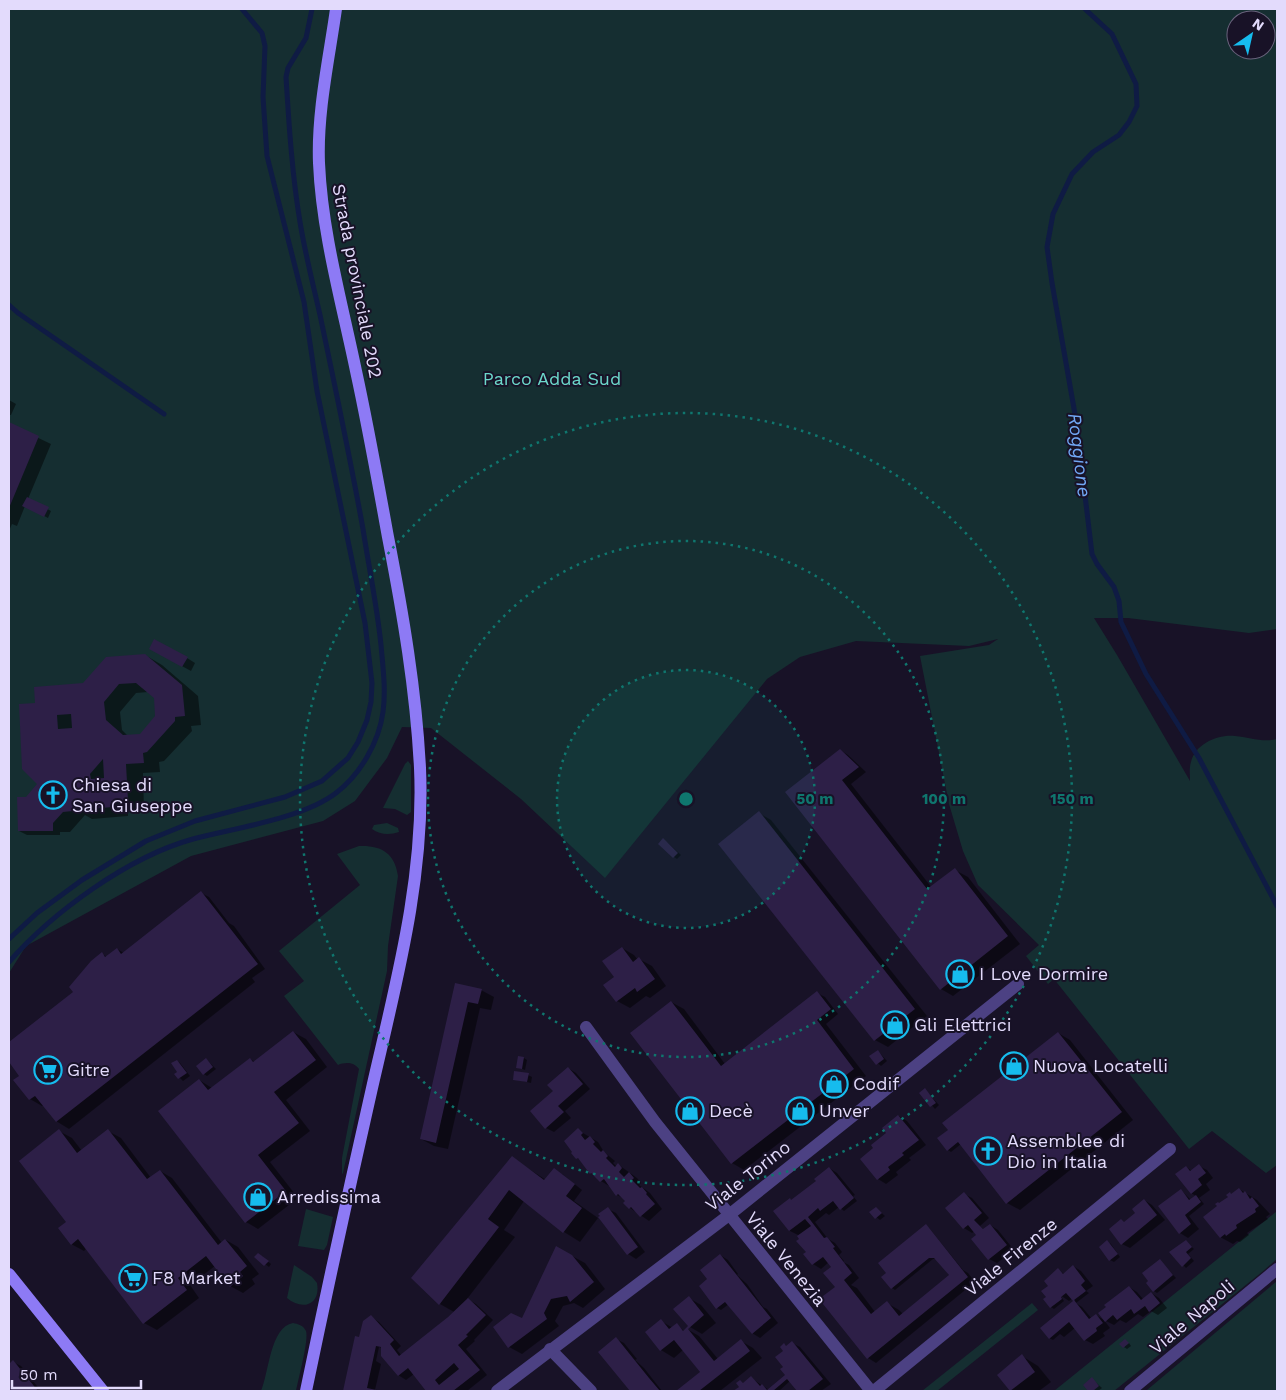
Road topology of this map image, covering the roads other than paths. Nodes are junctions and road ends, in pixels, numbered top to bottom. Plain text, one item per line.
1 (336, 9) edge
2 (1018, 984) dead end
3 (586, 1027) dead end
4 (1170, 1149) dead end
5 (729, 1215) junction
6 (1277, 1269) edge
7 (9, 1274) edge
8 (550, 1349) junction
9 (103, 1391) edge
10 (306, 1391) edge
11 (496, 1391) edge
12 (591, 1391) edge
13 (872, 1391) edge
14 (1131, 1391) edge

1 - 10 street, Strada provinciale 202
2 - 5 street, Viale Torino
3 - 5 street, Viale Venezia
4 - 13 street, Viale Firenze
5 - 8 street, Viale Torino
5 - 13 street, Viale Venezia
6 - 14 street, Viale Napoli
7 - 9 street
8 - 11 street, Viale Torino
8 - 12 street

